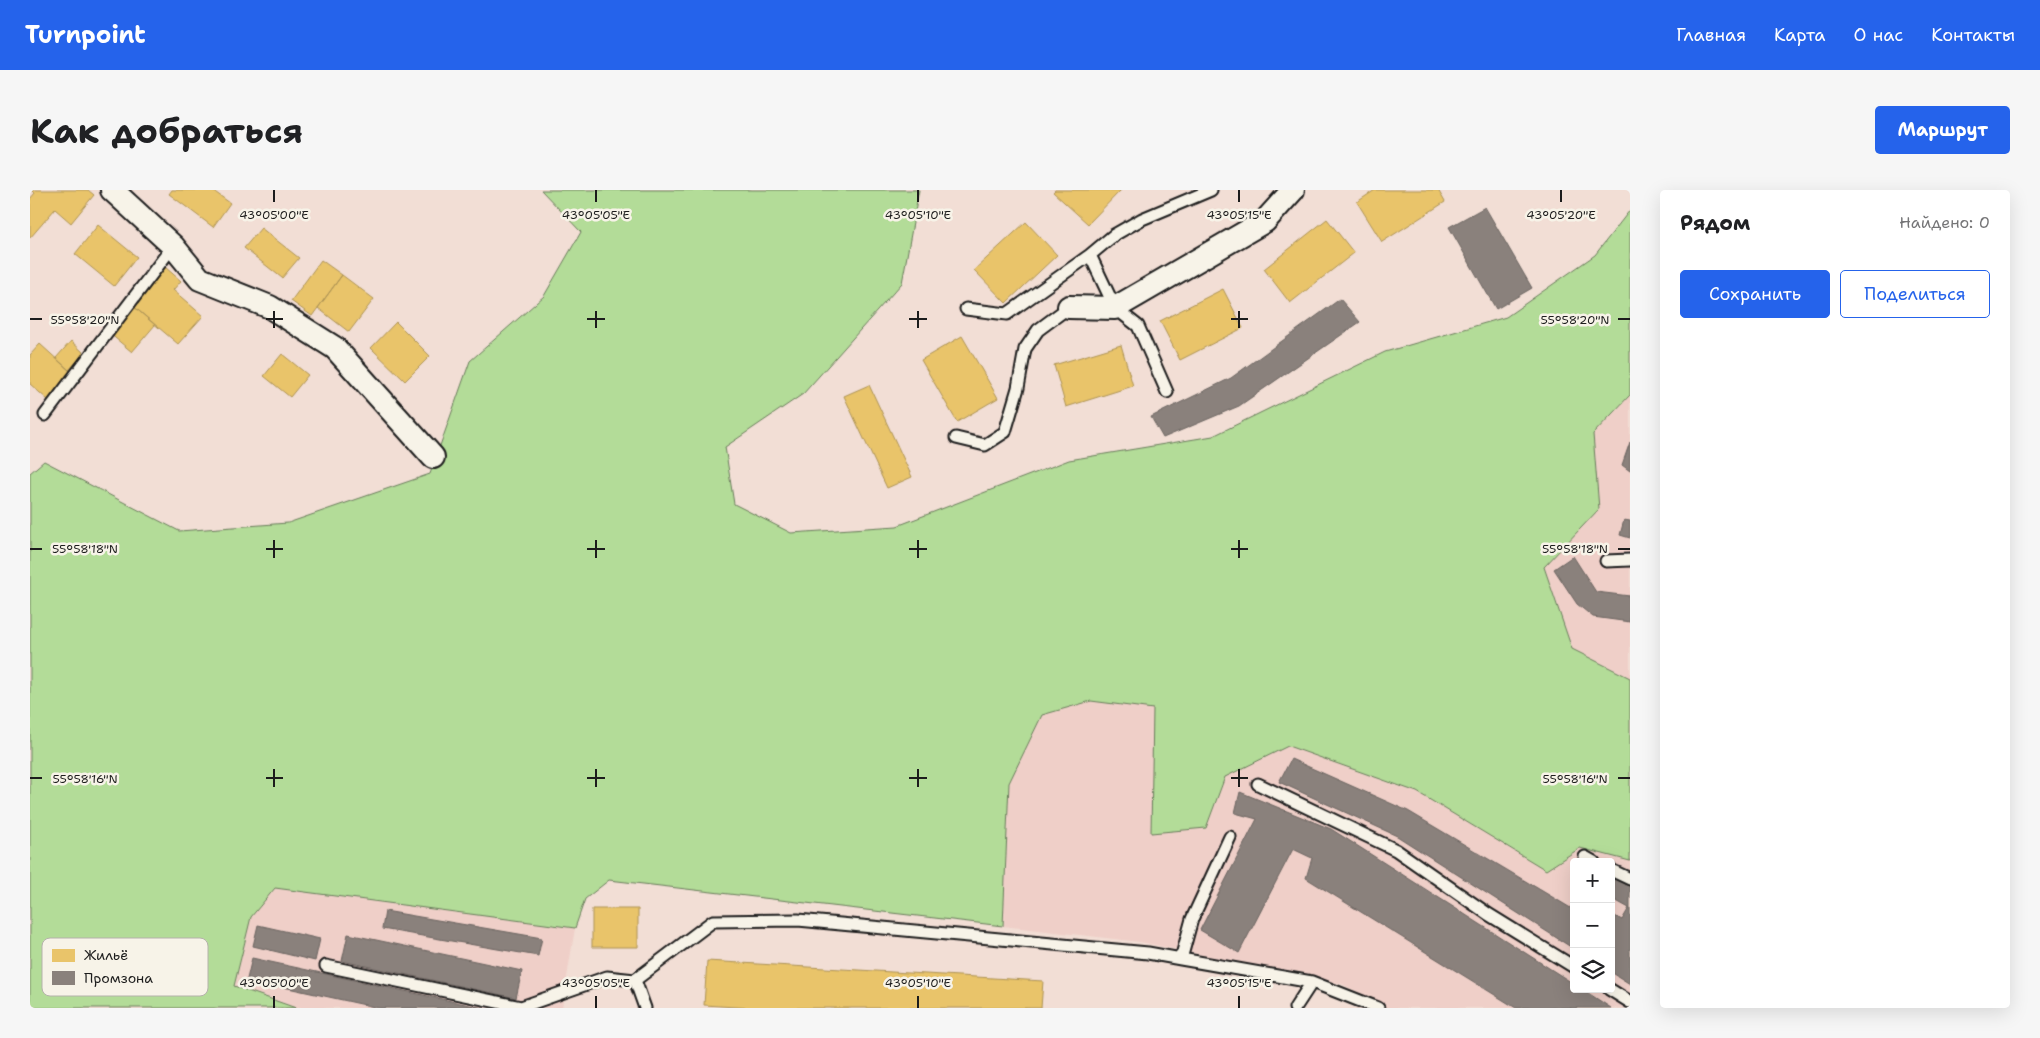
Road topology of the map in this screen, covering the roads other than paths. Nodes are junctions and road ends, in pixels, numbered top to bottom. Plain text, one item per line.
1 (112, 190) edge
2 (1212, 190) edge
3 (1293, 190) edge
4 (174, 246) junction
5 (1090, 255) junction
6 (1070, 307) joint
7 (1115, 308) junction
8 (966, 310) dead end
9 (1166, 392) dead end
10 (45, 415) dead end
11 (956, 438) dead end
12 (433, 456) dead end
13 (1630, 560) edge
14 (1606, 561) dead end
15 (1258, 784) dead end
16 (1230, 837) dead end
17 (1615, 872) edge
18 (1630, 879) edge
19 (1181, 959) junction
20 (1570, 965) edge
21 (326, 966) dead end
22 (635, 980) junction
23 (1312, 982) junction
24 (1615, 993) edge
25 (1630, 1002) edge
26 (645, 1008) edge
27 (1295, 1008) edge
28 (1378, 1008) edge

1 - 4 street
2 - 5 lane
3 - 7 street
4 - 10 lane
4 - 12 street
5 - 7 lane
5 - 8 lane
6 - 7 street
6 - 11 lane
7 - 9 lane
13 - 14 lane
15 - 20 lane
16 - 19 lane
17 - 18 lane
19 - 22 lane
19 - 23 lane
21 - 22 lane
22 - 26 lane
23 - 27 lane
23 - 28 lane
24 - 25 lane

